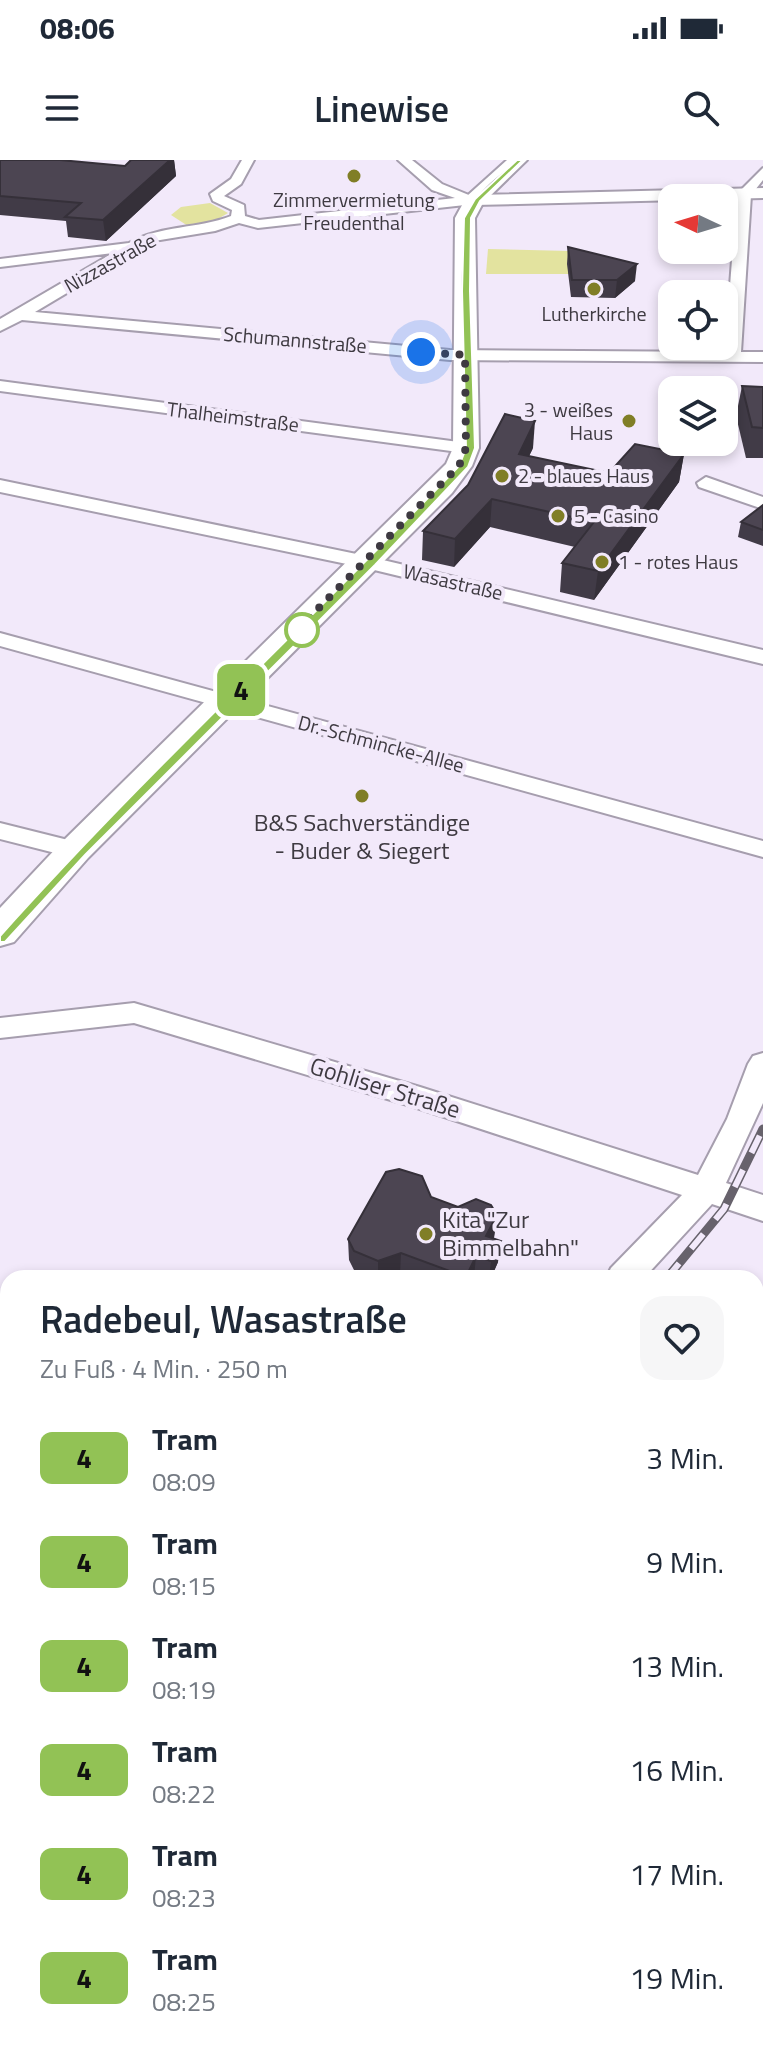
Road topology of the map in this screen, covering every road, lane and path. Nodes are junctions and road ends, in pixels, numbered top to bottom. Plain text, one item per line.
1 (248, 160) edge
2 (404, 160) edge
3 (518, 160) edge
4 (763, 172) edge
5 (763, 193) edge
6 (744, 194) junction
7 (474, 200) junction
8 (238, 218) junction
9 (258, 224) junction
10 (215, 227) junction
11 (132, 246) junction
12 (0, 263) edge
13 (738, 283) edge
14 (20, 315) junction
15 (0, 326) edge
16 (465, 355) junction
17 (658, 356) edge
18 (738, 357) edge
19 (763, 357) edge
20 (0, 386) edge
21 (466, 448) junction
22 (706, 483) dead end
23 (0, 486) edge
24 (763, 503) edge
25 (366, 562) junction
26 (0, 639) edge
27 (763, 657) edge
28 (224, 701) junction
29 (0, 831) edge
30 (763, 849) edge
31 (75, 850) junction
32 (0, 933) edge
33 (0, 1028) edge
34 (763, 1064) edge
35 (707, 1189) junction
36 (763, 1208) edge
37 (631, 1270) edge

1 - 8 street
2 - 7 street
3 - 7 main road
4 - 6 street
5 - 6 street
6 - 7 street
6 - 13 street
7 - 9 street
7 - 16 main road
8 - 9 street
8 - 10 street, Nizzastraße
9 - 10 street
10 - 11 street, Nizzastraße
11 - 12 street
11 - 14 street, Nizzastraße
14 - 15 street, Nizzastraße
14 - 16 street, Schumannstraße
16 - 17 street, Schumannstraße
16 - 21 main road
18 - 19 street, Schumannstraße
20 - 21 street, Thalheimstraße
21 - 25 main road
22 - 24 street
23 - 25 street, Wasastraße
25 - 27 street, Wasastraße
25 - 28 main road
26 - 28 street, Dr.-Schmincke-Allee
28 - 30 street, Dr.-Schmincke-Allee
28 - 31 main road
29 - 31 street
31 - 32 main road
33 - 35 street, Gohliser Straße
34 - 35 street
35 - 36 street, Gohliser Straße
35 - 37 street

